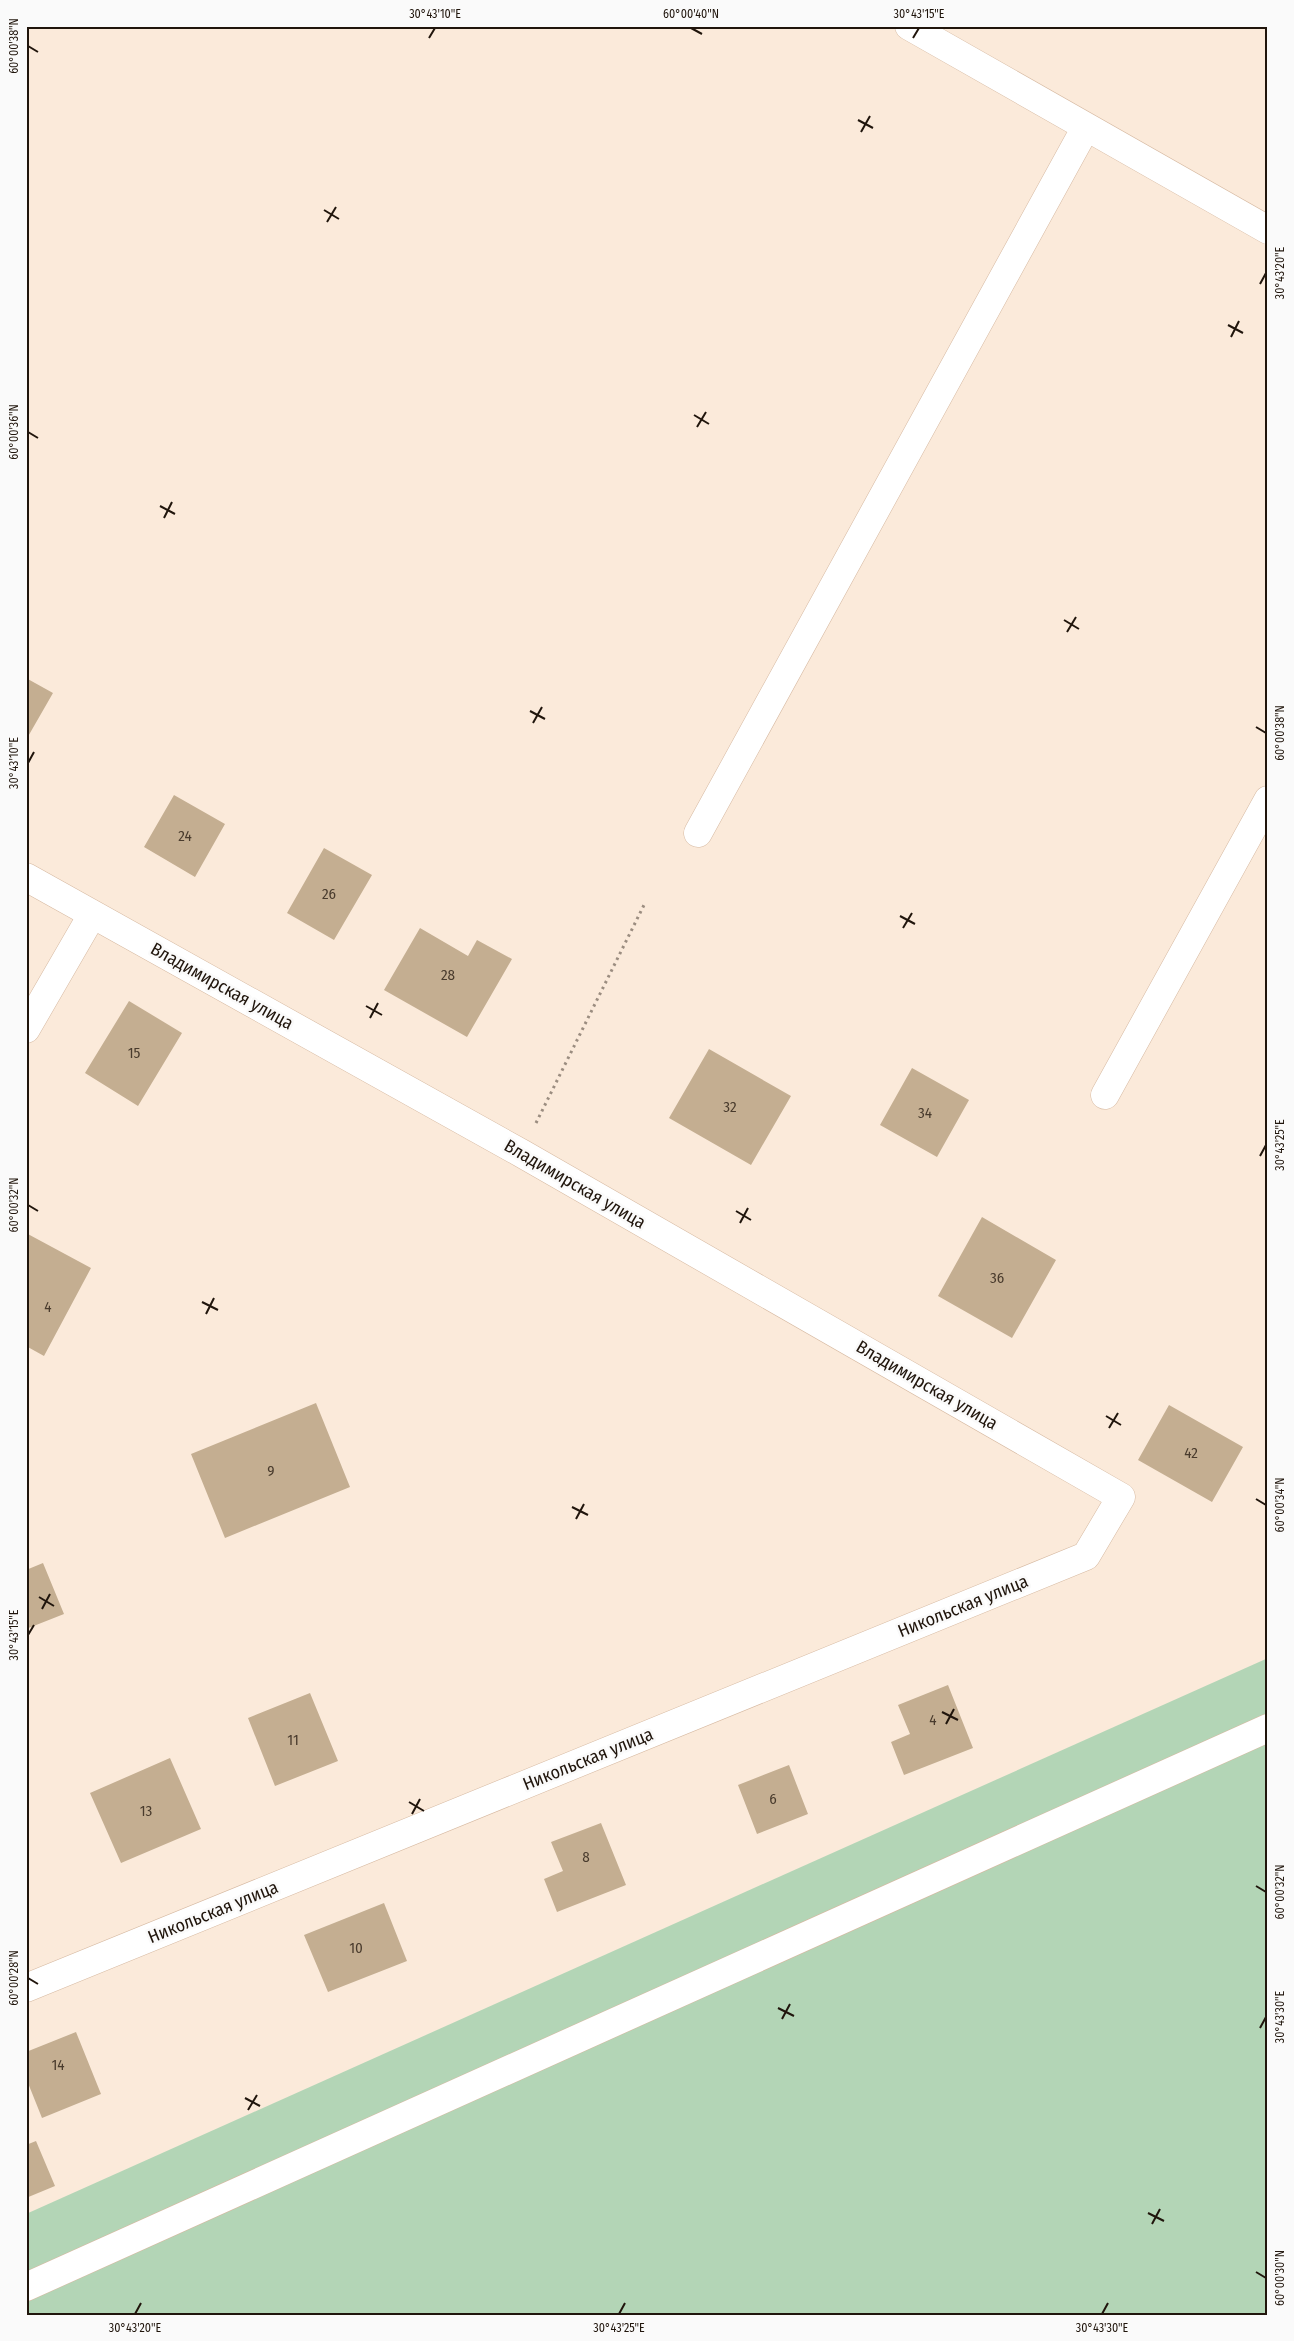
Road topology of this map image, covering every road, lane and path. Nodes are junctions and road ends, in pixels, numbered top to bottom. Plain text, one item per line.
1 (909, 26) edge
2 (1086, 127) junction
3 (1268, 230) edge
4 (1268, 800) edge
5 (698, 833) dead end
6 (26, 877) edge
7 (644, 905) dead end
8 (92, 915) junction
9 (26, 1029) edge
10 (1105, 1095) dead end
11 (521, 1152) junction
12 (1121, 1497) joint
13 (1268, 1728) edge
14 (26, 1988) edge
15 (26, 2287) edge

1 - 2 street
2 - 3 street
2 - 5 street
4 - 10 street
6 - 8 street, Владимирская улица
7 - 11 path
8 - 9 street
8 - 11 street, Владимирская улица
11 - 12 street, Владимирская улица
12 - 14 street, Никольская улица
13 - 15 street

